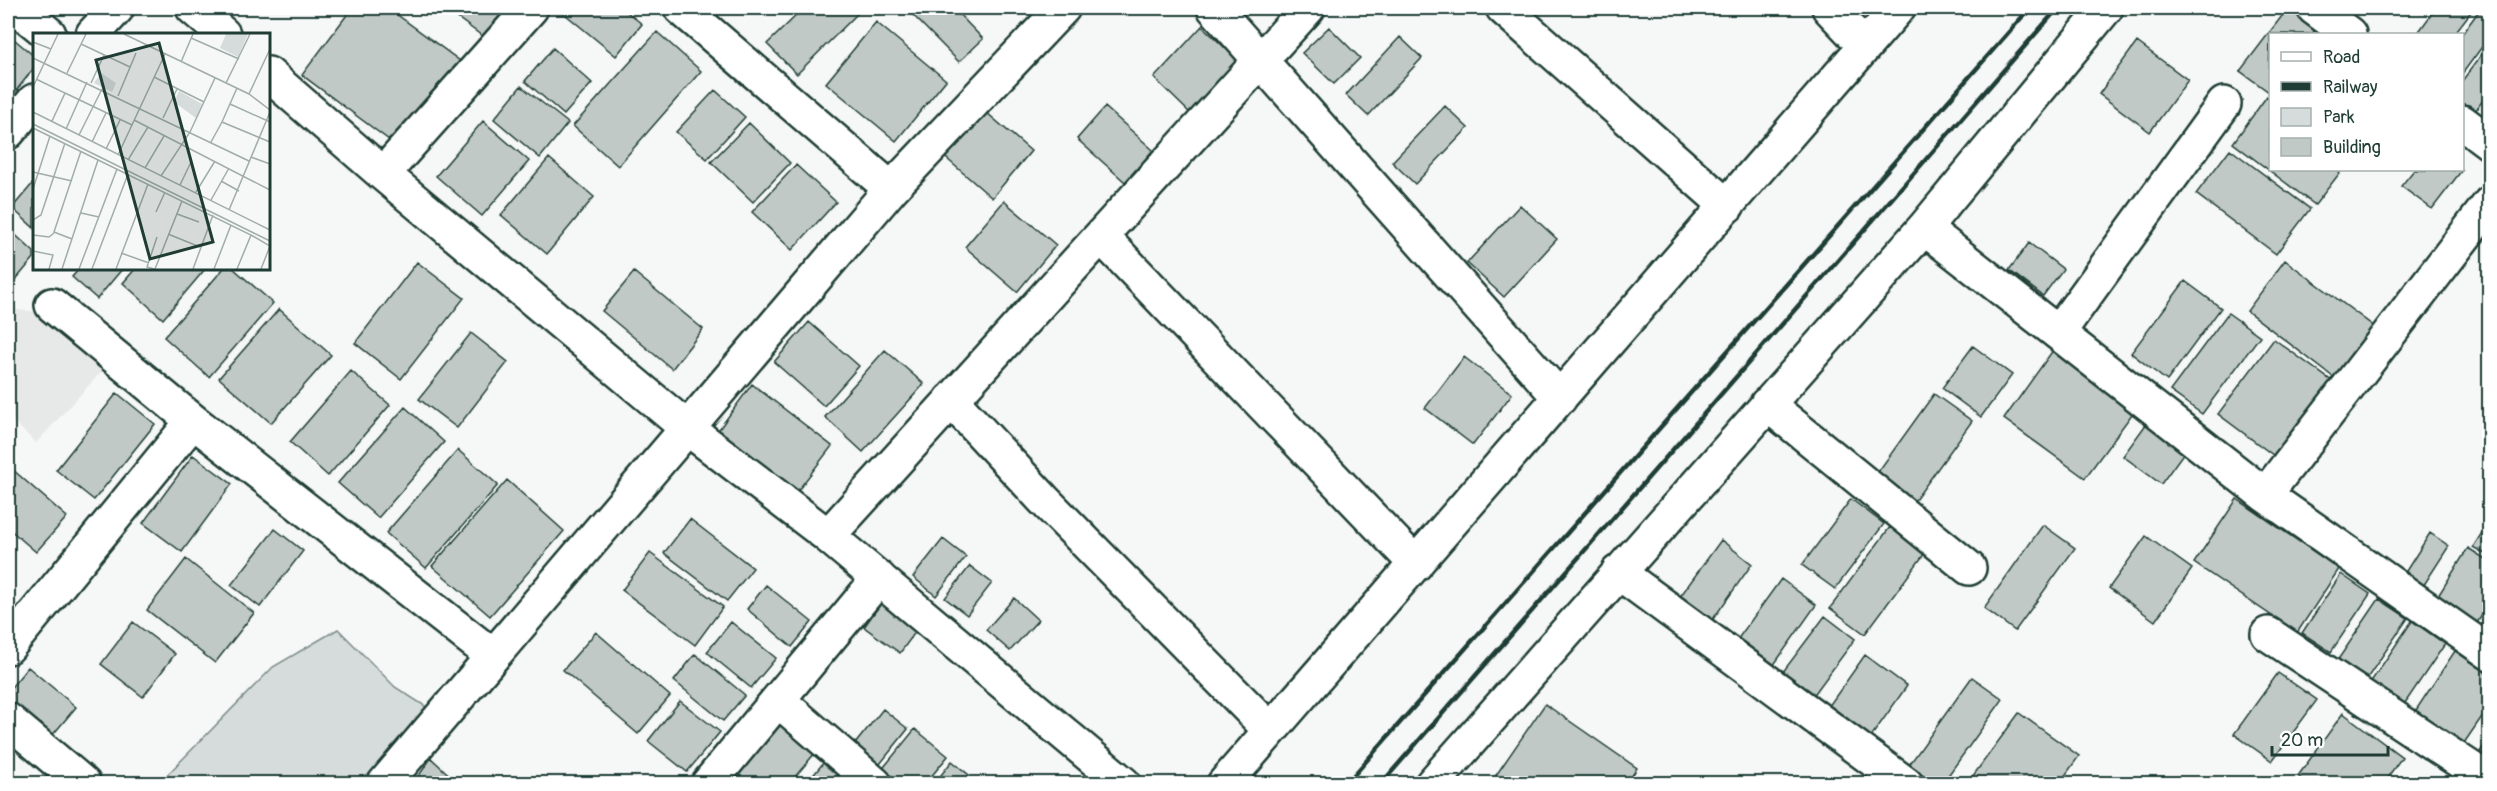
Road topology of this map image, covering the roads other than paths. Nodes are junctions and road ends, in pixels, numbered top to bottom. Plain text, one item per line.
1 (17, 8) edge
2 (117, 8) edge
3 (193, 8) edge
4 (531, 8) edge
5 (681, 8) edge
6 (1063, 8) edge
7 (1214, 8) edge
8 (1308, 8) edge
9 (1503, 8) edge
10 (1829, 8) edge
11 (1898, 8) edge
12 (2106, 8) edge
13 (2314, 8) edge
14 (48, 33) edge
15 (94, 33) edge
16 (222, 33) edge
17 (2348, 33) edge
18 (1865, 46) junction
19 (1261, 62) junction
20 (270, 76) edge
21 (33, 102) edge
22 (2224, 104) dead end
23 (2464, 123) edge
24 (8, 132) edge
25 (2490, 143) edge
26 (383, 174) junction
27 (891, 189) junction
28 (2490, 203) edge
29 (1726, 206) junction
30 (1924, 228) junction
31 (1101, 236) junction
32 (52, 305) dead end
33 (2058, 333) junction
34 (1560, 398) junction
35 (951, 400) junction
36 (1767, 404) junction
37 (193, 422) junction
38 (687, 428) junction
39 (2265, 495) junction
40 (828, 536) junction
41 (1416, 564) junction
42 (1969, 568) dead end
43 (1618, 572) junction
44 (879, 578) junction
45 (2268, 634) dead end
46 (8, 647) edge
47 (2490, 653) edge
48 (493, 656) junction
49 (778, 700) junction
50 (8, 720) edge
51 (1270, 730) junction
52 (2490, 781) edge
53 (84, 783) edge
54 (384, 783) edge
55 (708, 783) edge
56 (875, 783) edge
57 (1124, 783) edge
58 (1224, 783) edge
59 (1435, 783) edge
60 (1906, 783) edge

1 - 14 street
2 - 15 street
3 - 16 street
4 - 26 street
5 - 27 street
6 - 27 street
7 - 19 street
8 - 19 street
9 - 29 street
10 - 18 street
11 - 18 street
12 - 30 street
13 - 17 street
18 - 29 street
19 - 31 street
19 - 34 street
20 - 26 street
21 - 24 street
22 - 33 street
23 - 25 street
26 - 38 street
27 - 38 street
28 - 39 street
29 - 34 street
30 - 33 street
30 - 36 street
31 - 35 street
31 - 41 street
32 - 37 street
33 - 39 street
34 - 41 street
35 - 40 street
35 - 51 street
36 - 42 street
36 - 43 street
37 - 46 street
37 - 48 street
38 - 40 street
38 - 48 street
39 - 47 street
40 - 44 street
41 - 51 street
43 - 59 street
43 - 60 street
44 - 49 street
44 - 57 street
45 - 52 street
48 - 54 street
49 - 55 street
49 - 56 street
50 - 53 street
51 - 58 street

